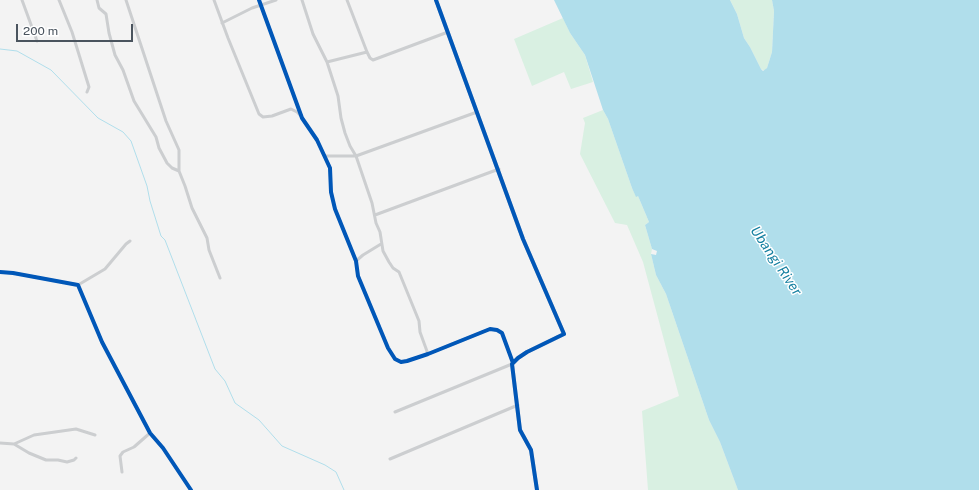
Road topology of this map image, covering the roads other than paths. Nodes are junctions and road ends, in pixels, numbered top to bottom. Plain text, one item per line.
1 (22, 0) edge
2 (59, 0) edge
3 (97, 0) edge
4 (126, 0) edge
5 (214, 0) edge
6 (259, 0) edge
7 (276, 0) edge
8 (302, 0) edge
9 (347, 0) edge
10 (436, 0) edge
11 (261, 6) junction
12 (222, 23) junction
13 (448, 32) junction
14 (37, 41) dead end
15 (367, 52) junction
16 (328, 62) junction
17 (87, 92) dead end
18 (477, 112) junction
19 (302, 118) junction
20 (326, 156) junction
21 (356, 156) junction
22 (499, 169) junction
23 (179, 171) junction
24 (375, 215) junction
25 (130, 241) dead end
26 (381, 244) junction
27 (356, 261) junction
28 (0, 272) edge
29 (220, 278) dead end
30 (78, 285) junction
31 (428, 354) junction
32 (512, 363) junction
33 (518, 405) junction
34 (395, 412) dead end
35 (150, 433) junction
36 (95, 435) dead end
37 (0, 443) edge
38 (14, 444) junction
39 (76, 458) dead end
40 (390, 459) dead end
41 (122, 472) dead end
42 (191, 490) edge
43 (537, 490) edge

1 - 14 street
2 - 17 street
3 - 23 street
4 - 23 street
5 - 12 street
6 - 11 street
7 - 11 street
8 - 16 street
9 - 15 street
10 - 13 street
11 - 12 street
11 - 19 street
12 - 19 street
13 - 15 street
13 - 18 street
15 - 16 street
16 - 21 street
18 - 21 street
18 - 22 street
19 - 20 street
20 - 21 street
20 - 27 street
21 - 24 street
22 - 24 street
22 - 32 street
23 - 29 street
24 - 26 street
25 - 30 street
26 - 27 street
26 - 31 street
27 - 31 street
28 - 30 street
30 - 35 street
31 - 32 street
32 - 33 street
32 - 34 street
33 - 40 street
33 - 43 street
35 - 41 street
35 - 42 street
36 - 38 street
37 - 38 street
38 - 39 street

